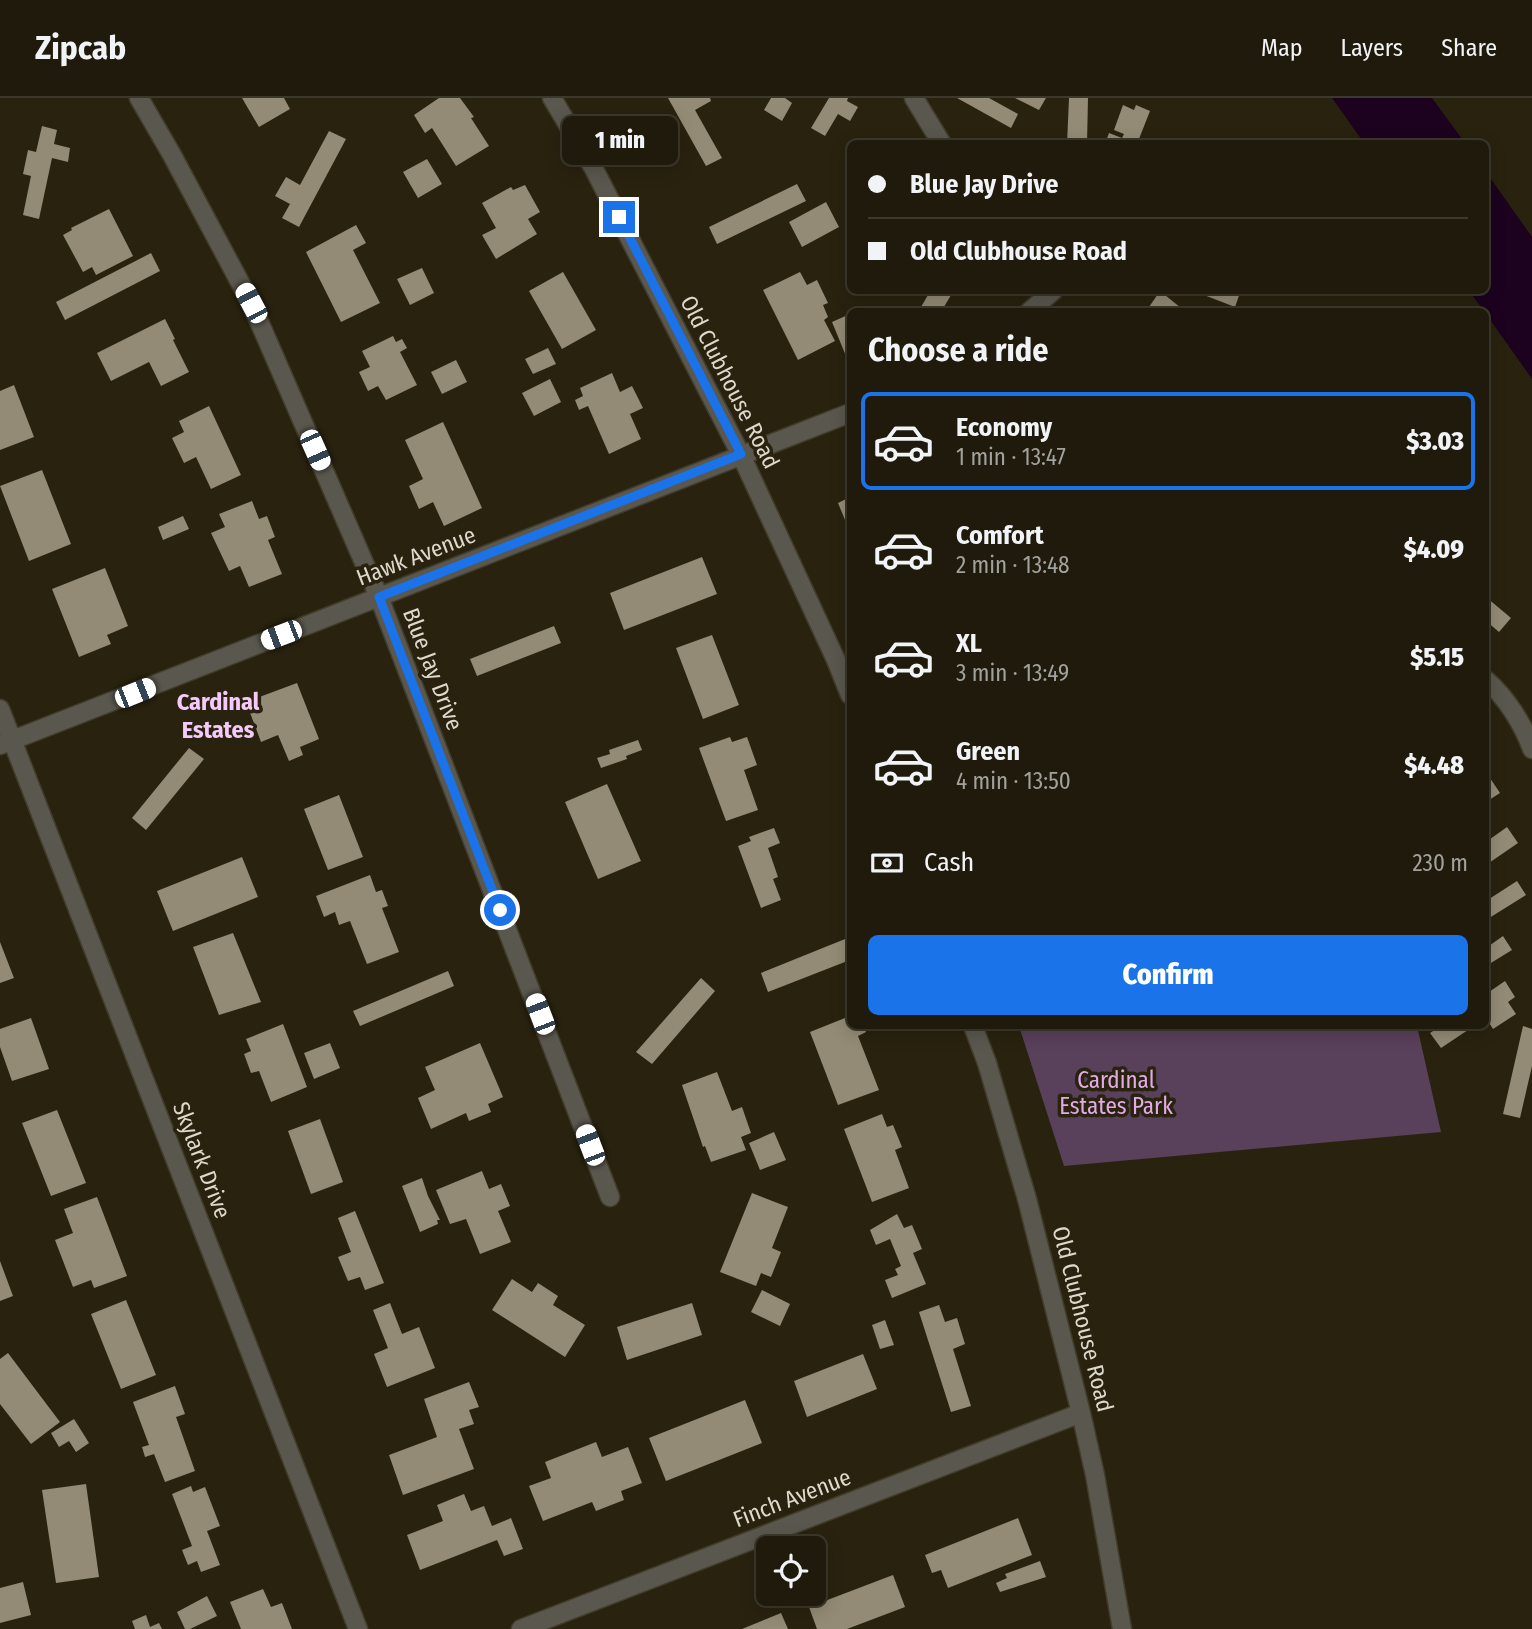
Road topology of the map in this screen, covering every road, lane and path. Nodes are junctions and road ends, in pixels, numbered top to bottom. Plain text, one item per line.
1 (139, 98) edge
2 (552, 98) edge
3 (914, 98) edge
4 (940, 140) edge
5 (847, 414) edge
6 (741, 454) junction
7 (379, 597) junction
8 (1489, 684) edge
9 (847, 688) edge
10 (0, 709) edge
11 (6, 743) edge
12 (1532, 749) edge
13 (975, 1029) edge
14 (610, 1197) dead end
15 (1081, 1413) junction
16 (358, 1629) edge
17 (521, 1629) edge
18 (1122, 1629) edge

1 - 7 street, Blue Jay Drive
2 - 6 street, Old Clubhouse Road
3 - 4 street
5 - 6 street, Hawk Avenue
6 - 7 street, Hawk Avenue
6 - 9 street, Old Clubhouse Road
7 - 11 street, Hawk Avenue
7 - 14 street, Blue Jay Drive
8 - 12 street
10 - 11 street, Skylark Drive
11 - 16 street, Skylark Drive
13 - 15 street, Old Clubhouse Road
15 - 17 street, Finch Avenue
15 - 18 street, Old Clubhouse Road

